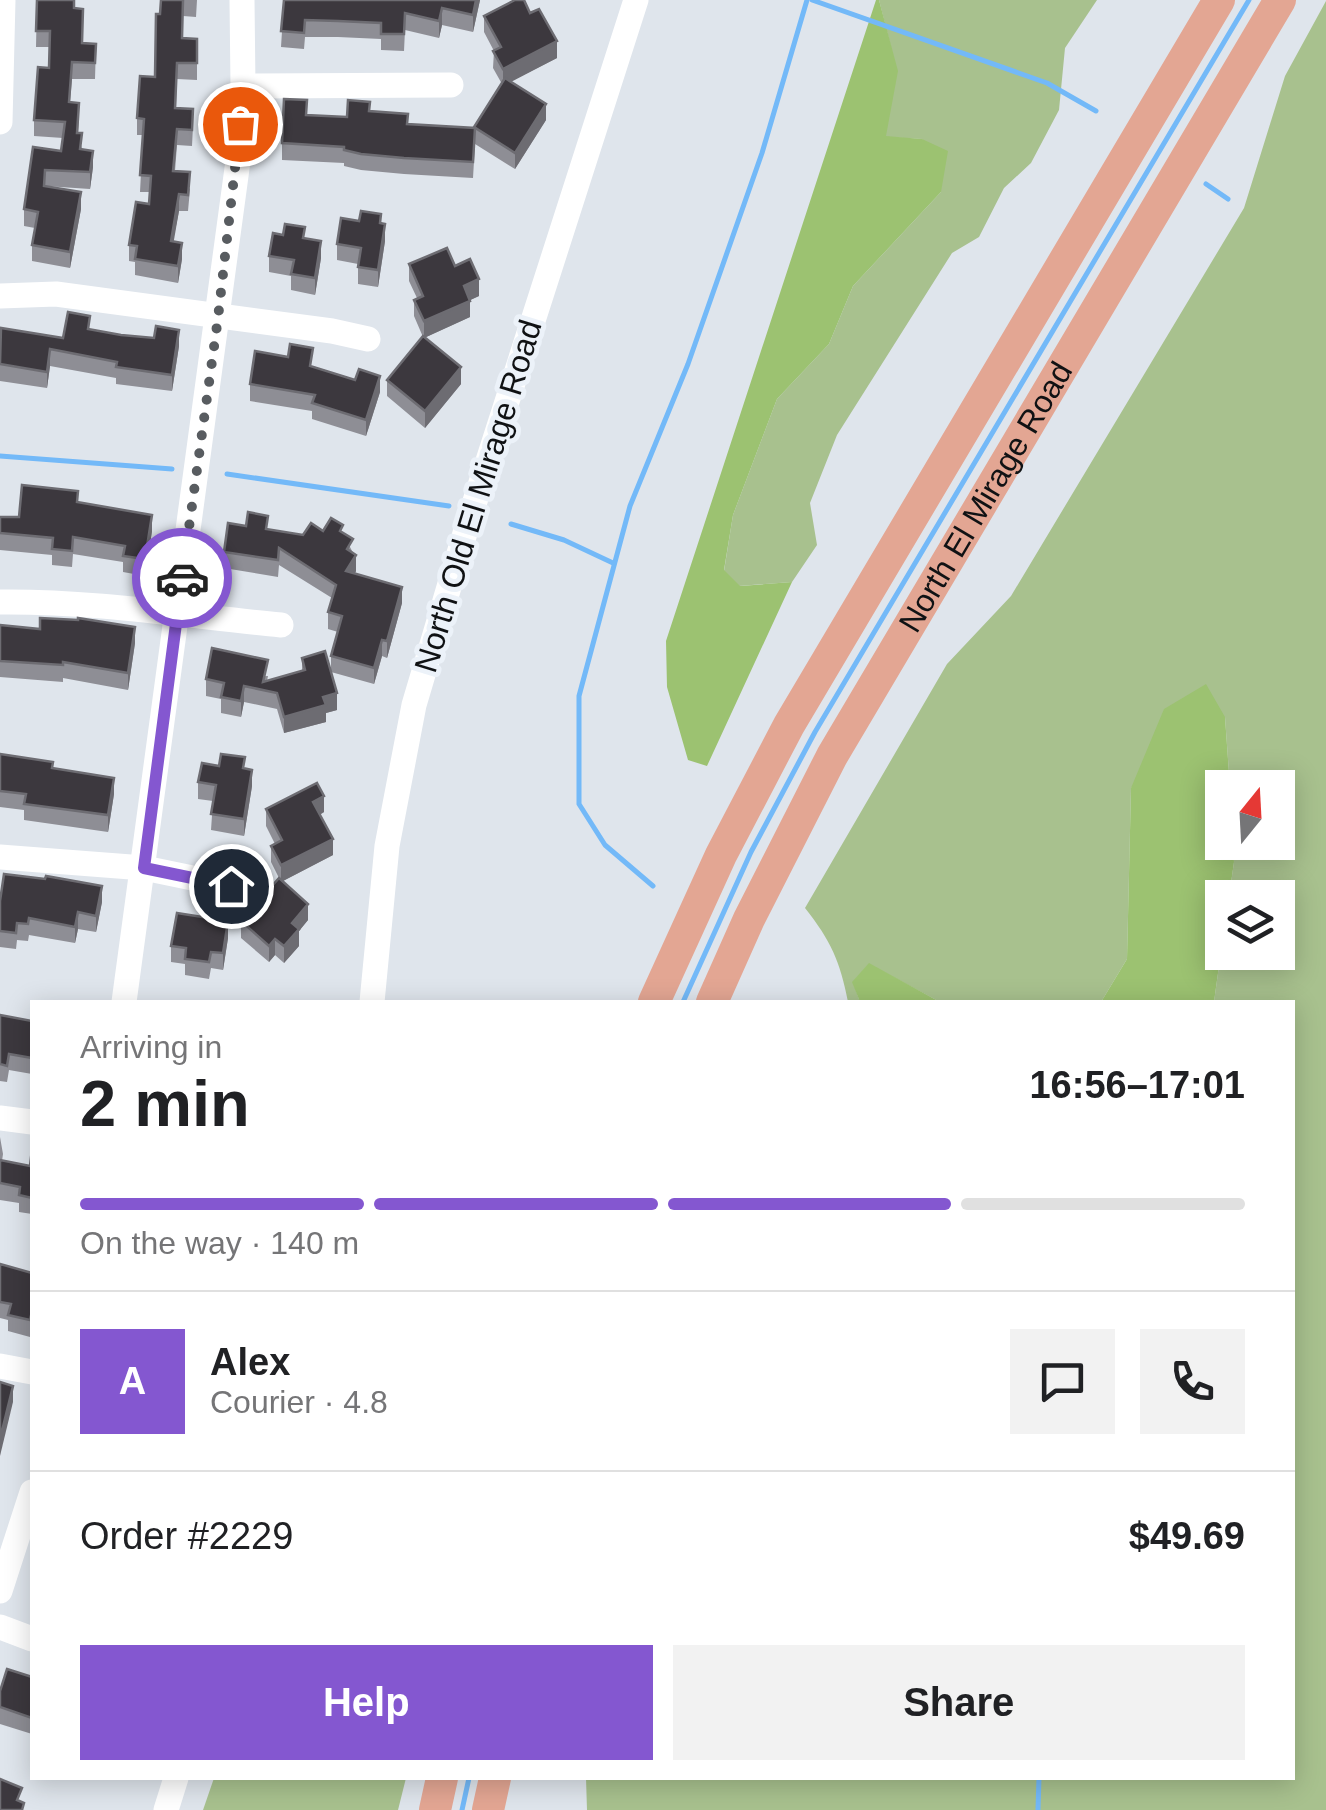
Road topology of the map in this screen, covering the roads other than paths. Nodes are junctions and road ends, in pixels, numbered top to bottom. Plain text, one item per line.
1 (3, 0) edge
2 (242, 0) edge
3 (636, 0) edge
4 (1219, 0) edge
5 (1280, 0) edge
6 (451, 85) dead end
7 (243, 86) junction
8 (0, 122) edge
9 (0, 296) edge
10 (218, 318) junction
11 (368, 339) dead end
12 (0, 602) edge
13 (176, 616) junction
14 (281, 626) dead end
15 (0, 857) edge
16 (144, 868) junction
17 (231, 886) dead end
18 (124, 1000) edge
19 (372, 1000) edge
20 (655, 1000) edge
21 (713, 1000) edge
22 (0, 1118) edge
23 (30, 1122) edge
24 (0, 1366) edge
25 (30, 1372) edge
26 (30, 1498) edge
27 (0, 1591) edge
28 (0, 1627) edge
29 (30, 1639) edge
30 (175, 1780) edge
31 (442, 1780) edge
32 (495, 1780) edge
33 (166, 1810) edge
34 (435, 1810) edge
35 (488, 1810) edge

1 - 8 street
2 - 7 street
3 - 19 street, North Old El Mirage Road
4 - 20 main road, North El Mirage Road
5 - 21 main road, North El Mirage Road
6 - 7 street
7 - 10 street
9 - 10 street
10 - 11 street
10 - 13 street
12 - 13 street
13 - 14 street
13 - 16 street
15 - 16 street
16 - 17 street
16 - 18 street
22 - 23 street
24 - 25 street
26 - 27 street
28 - 29 street
30 - 33 street
31 - 34 main road
32 - 35 main road

